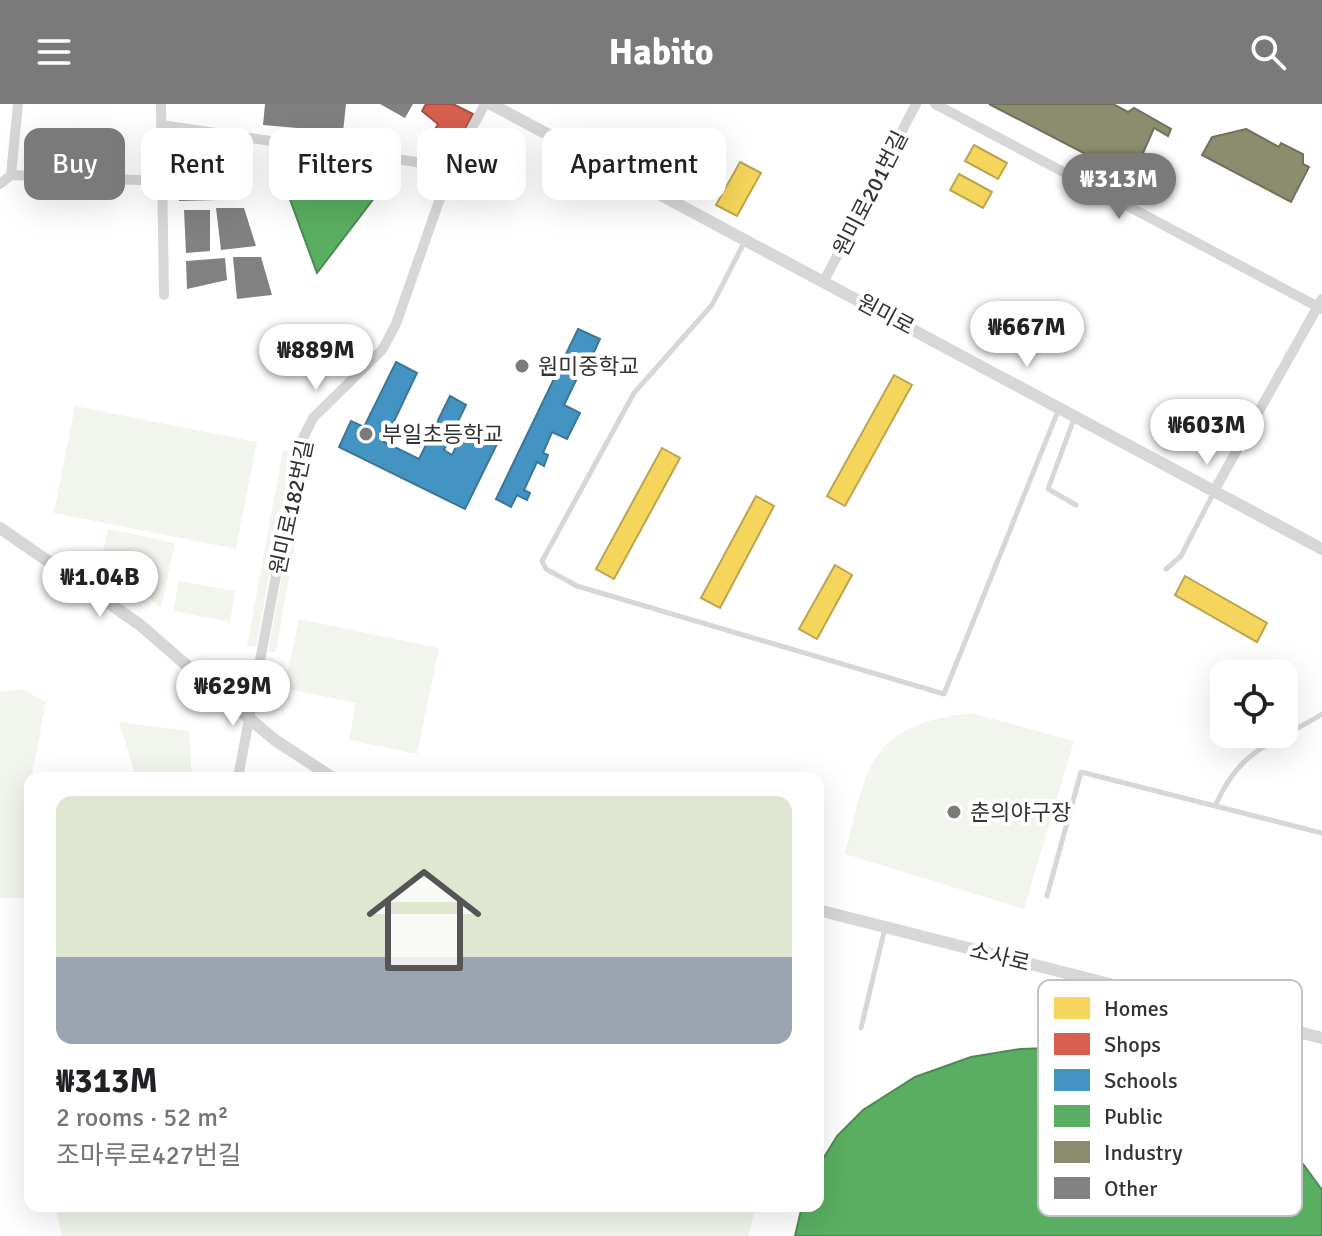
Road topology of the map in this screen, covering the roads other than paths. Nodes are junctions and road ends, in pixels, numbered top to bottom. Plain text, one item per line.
1 (18, 104) edge
2 (161, 104) edge
3 (485, 104) edge
4 (491, 104) edge
5 (916, 104) edge
6 (935, 104) edge
7 (161, 125) junction
8 (161, 128) edge
9 (472, 128) edge
10 (417, 162) edge
11 (11, 175) junction
12 (141, 180) edge
13 (0, 184) edge
14 (162, 200) edge
15 (439, 200) edge
16 (746, 240) junction
17 (824, 281) junction
18 (164, 295) dead end
19 (1321, 305) edge
20 (1060, 407) junction
21 (1075, 415) junction
22 (1214, 491) junction
23 (1076, 505) dead end
24 (0, 528) edge
25 (1322, 549) edge
26 (1166, 569) dead end
27 (1322, 714) edge
28 (239, 772) edge
29 (324, 772) edge
30 (1215, 806) junction
31 (1322, 833) edge
32 (1047, 896) dead end
33 (824, 912) edge
34 (885, 927) junction
35 (1094, 980) edge
36 (861, 1028) dead end
37 (1302, 1033) edge
38 (1322, 1038) edge

1 - 11 street
2 - 7 street
3 - 9 street, 원미로182번길
4 - 16 street, 원미로
5 - 17 street, 원미로201번길
6 - 19 street
7 - 8 street
7 - 10 street
11 - 12 street
11 - 13 street
14 - 18 street
15 - 28 street, 원미로182번길
16 - 17 street, 원미로
16 - 20 lane
17 - 20 street, 원미로
19 - 22 street
20 - 21 street, 원미로
21 - 22 street, 원미로
21 - 23 lane
22 - 25 street, 원미로
22 - 26 lane
24 - 29 street, bridge
27 - 30 lane
30 - 31 lane
30 - 32 lane
33 - 34 street, 소사로
34 - 35 street, 소사로
34 - 36 lane
37 - 38 street, 소사로

